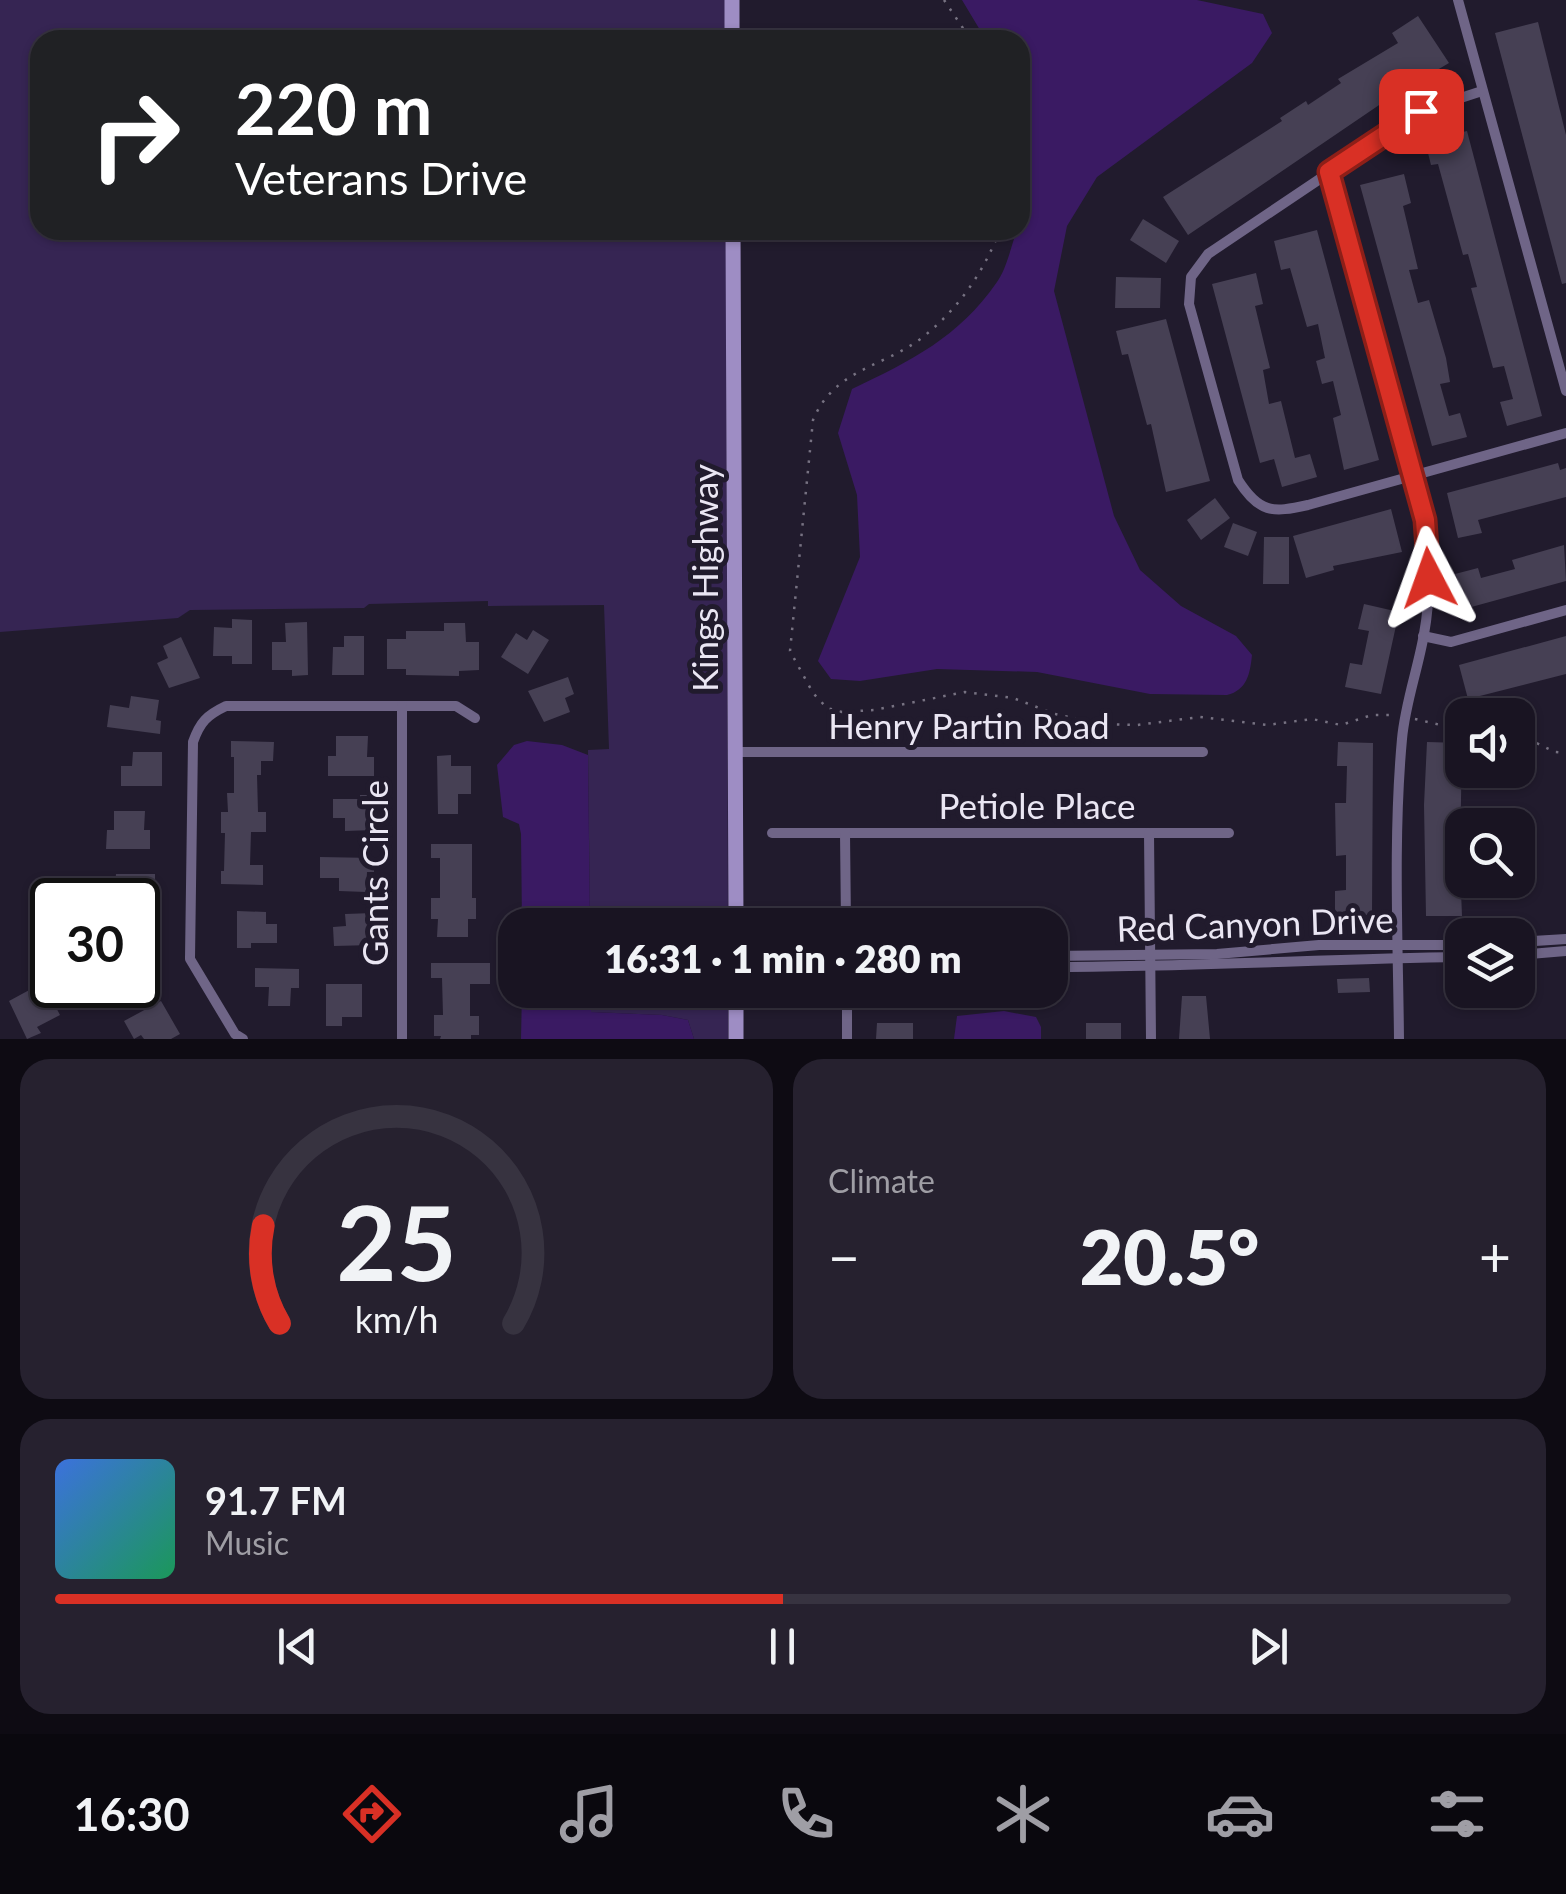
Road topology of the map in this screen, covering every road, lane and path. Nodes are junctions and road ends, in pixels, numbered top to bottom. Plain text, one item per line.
1 (732, 0) edge
2 (944, 0) edge
3 (1458, 0) edge
4 (732, 30) edge
5 (964, 30) edge
6 (1482, 91) junction
7 (1329, 172) junction
8 (733, 240) edge
9 (995, 240) edge
10 (1566, 392) edge
11 (1566, 432) edge
12 (1413, 475) junction
13 (1566, 610) edge
14 (1424, 636) junction
15 (402, 706) junction
16 (1366, 717) dead end
17 (475, 718) dead end
18 (1535, 742) edge
19 (734, 752) junction
20 (1203, 752) dead end
21 (1566, 753) edge
22 (772, 833) dead end
23 (845, 833) junction
24 (1149, 833) junction
25 (1229, 833) dead end
26 (736, 908) edge
27 (846, 908) edge
28 (1566, 939) edge
29 (1535, 941) edge
30 (1445, 946) edge
31 (1400, 950) junction
32 (1566, 951) edge
33 (1535, 954) edge
34 (1445, 955) edge
35 (1068, 957) edge
36 (1151, 962) junction
37 (1068, 967) edge
38 (736, 1008) edge
39 (847, 1008) edge
40 (242, 1039) edge
41 (402, 1039) edge
42 (736, 1039) edge
43 (846, 1039) edge
44 (1151, 1039) edge
45 (1399, 1039) edge

1 - 4 street
2 - 5 path
3 - 6 street
6 - 7 street
6 - 10 street
7 - 12 street
7 - 12 street
8 - 19 street, Kings Highway
9 - 16 path
11 - 12 street
12 - 14 street
13 - 14 street
14 - 31 street
15 - 17 street
15 - 40 street
15 - 41 street, Gants Circle
18 - 21 path
19 - 20 street, Henry Partin Road
19 - 26 street, Kings Highway
22 - 23 street, Petiole Place
23 - 24 street, Petiole Place
23 - 27 street
24 - 25 street, Petiole Place
24 - 36 street
28 - 29 street
30 - 31 street, Red Canyon Drive
31 - 34 street, Red Canyon Drive
31 - 36 street, Red Canyon Drive
31 - 45 street
32 - 33 street
35 - 36 street, Red Canyon Drive
36 - 37 street, Red Canyon Drive
36 - 44 street
38 - 42 street
39 - 43 street

